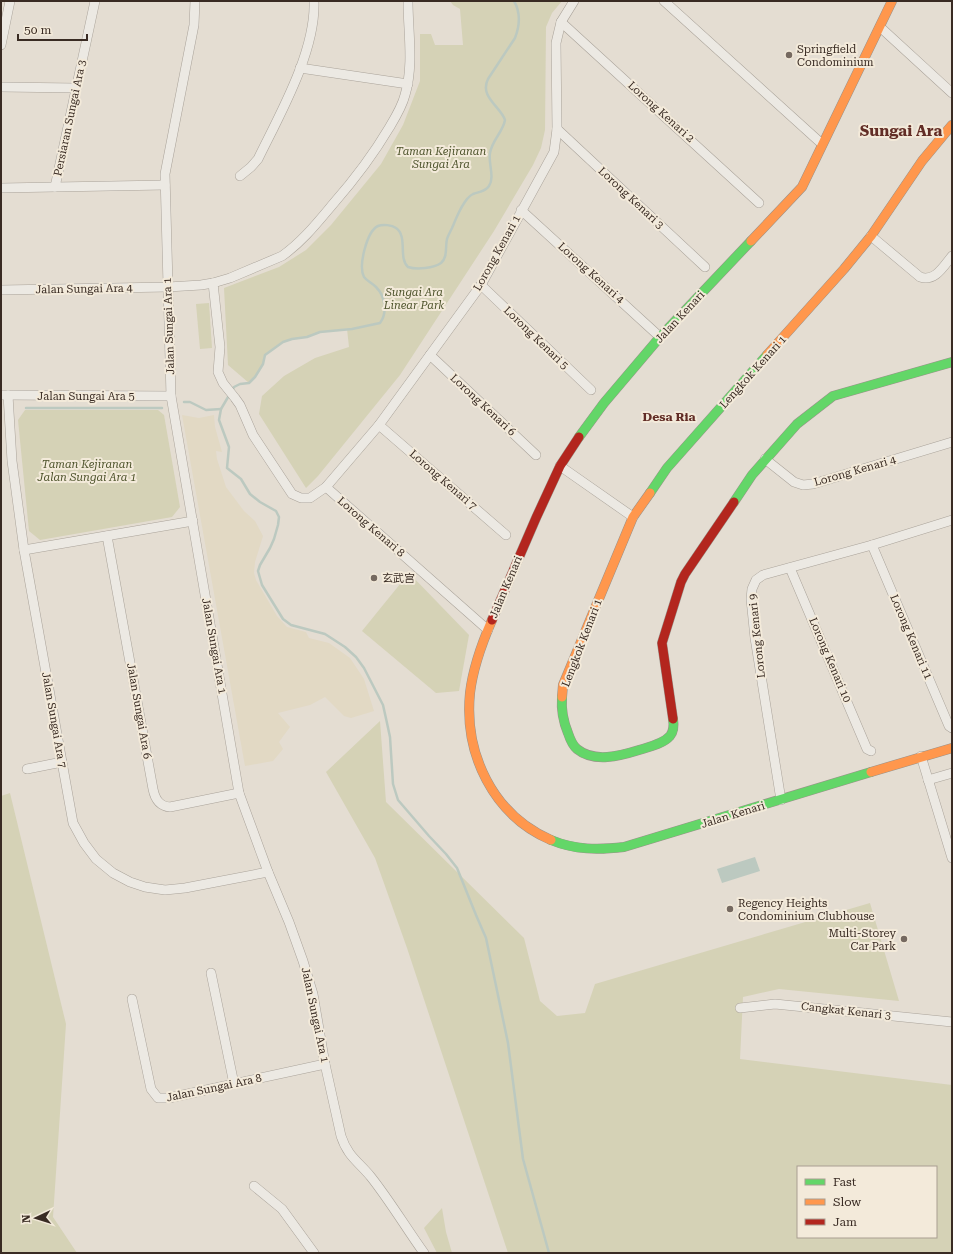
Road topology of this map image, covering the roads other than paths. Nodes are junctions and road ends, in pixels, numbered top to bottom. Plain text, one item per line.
1 (95, 1) edge
2 (195, 1) edge
3 (314, 1) edge
4 (408, 1) edge
5 (574, 1) edge
6 (664, 1) edge
7 (892, 1) edge
8 (7, 4) edge
9 (561, 22) junction
10 (880, 27) junction
11 (1, 45) edge
12 (300, 68) junction
13 (408, 84) junction
14 (1, 87) edge
15 (76, 88) junction
16 (952, 93) edge
17 (952, 125) edge
18 (557, 128) junction
19 (822, 144) junction
20 (240, 176) dead end
21 (165, 185) junction
22 (55, 187) junction
23 (1, 188) edge
24 (760, 203) dead end
25 (521, 210) junction
26 (871, 236) junction
27 (952, 256) edge
28 (705, 267) dead end
29 (213, 283) junction
30 (481, 285) junction
31 (168, 287) junction
32 (1, 290) edge
33 (660, 337) junction
34 (430, 355) junction
35 (952, 362) edge
36 (590, 390) dead end
37 (4, 395) edge
38 (171, 396) junction
39 (380, 425) junction
40 (952, 442) edge
41 (536, 455) dead end
42 (765, 459) junction
43 (560, 466) junction
44 (326, 487) junction
45 (633, 517) junction
46 (193, 520) junction
47 (952, 521) edge
48 (506, 535) dead end
49 (107, 536) junction
50 (872, 545) junction
51 (24, 550) junction
52 (790, 568) junction
53 (488, 630) junction
54 (952, 728) edge
55 (952, 748) edge
56 (871, 751) dead end
57 (921, 756) junction
58 (62, 762) junction
59 (27, 769) dead end
60 (952, 773) edge
61 (928, 780) junction
62 (240, 793) junction
63 (781, 800) junction
64 (952, 858) edge
65 (268, 872) junction
66 (211, 973) dead end
67 (132, 999) dead end
68 (740, 1008) dead end
69 (952, 1022) edge
70 (325, 1064) junction
71 (234, 1084) junction
72 (254, 1186) dead end
73 (314, 1253) edge
74 (424, 1253) edge

1 - 15 street, Persiaran Sungai Ara 3
2 - 21 street, Jalan Sungai Ara 1
3 - 12 street
4 - 13 street, Jalan Sungai Ara 4
5 - 9 street, Lorong Kenari 1
6 - 19 street
7 - 10 street, Jalan Kenari
8 - 11 street
9 - 18 street, Lorong Kenari 1
9 - 24 street, Lorong Kenari 2
10 - 16 street
10 - 19 street, Jalan Kenari
12 - 13 street
12 - 20 street
13 - 29 street, Jalan Sungai Ara 4
14 - 15 street
15 - 22 street, Persiaran Sungai Ara 3
17 - 26 street, Lengkok Kenari 1
18 - 25 street, Lorong Kenari 1
18 - 28 street, Lorong Kenari 3
19 - 33 street, Jalan Kenari
21 - 22 street
21 - 31 street, Jalan Sungai Ara 1
22 - 23 street
25 - 30 street, Lorong Kenari 1
25 - 33 street, Lorong Kenari 4
26 - 27 street
26 - 45 street, Lengkok Kenari 1
29 - 31 street, Jalan Sungai Ara 4
29 - 44 street, Lorong Kenari 1
30 - 34 street, Lorong Kenari 1
30 - 36 street, Lorong Kenari 5
31 - 32 street, Jalan Sungai Ara 4
31 - 38 street, Jalan Sungai Ara 1
33 - 43 street, Jalan Kenari
34 - 39 street, Lorong Kenari 1
34 - 41 street, Lorong Kenari 6
35 - 42 street, Lengkok Kenari 1
37 - 38 street, Jalan Sungai Ara 5
37 - 51 street, Jalan Sungai Ara 7
38 - 46 street, Jalan Sungai Ara 1
39 - 44 street, Lorong Kenari 1
39 - 48 street, Lorong Kenari 7
40 - 42 street, Lorong Kenari 4
42 - 45 street, Lengkok Kenari 1
43 - 45 street
43 - 53 street, Jalan Kenari
44 - 53 street, Lorong Kenari 8
46 - 49 street
46 - 62 street, Jalan Sungai Ara 1
47 - 50 street, Lorong Kenari 9
49 - 51 street
49 - 62 street, Jalan Sungai Ara 6
50 - 52 street, Lorong Kenari 9
50 - 54 street, Lorong Kenari 11
51 - 58 street, Jalan Sungai Ara 7
52 - 56 street, Lorong Kenari 10
52 - 63 street, Lorong Kenari 9
53 - 63 street, Jalan Kenari
55 - 57 street, Jalan Kenari
57 - 61 street
57 - 63 street, Jalan Kenari
58 - 59 street
58 - 65 street, Jalan Sungai Ara 7
60 - 61 street
61 - 64 street
62 - 65 street, Jalan Sungai Ara 1
65 - 70 street, Jalan Sungai Ara 1
66 - 71 street
67 - 71 street, Jalan Sungai Ara 8
68 - 69 street, Cangkat Kenari 3
70 - 71 street, Jalan Sungai Ara 8
70 - 74 street, Jalan Sungai Ara 1
72 - 73 street

